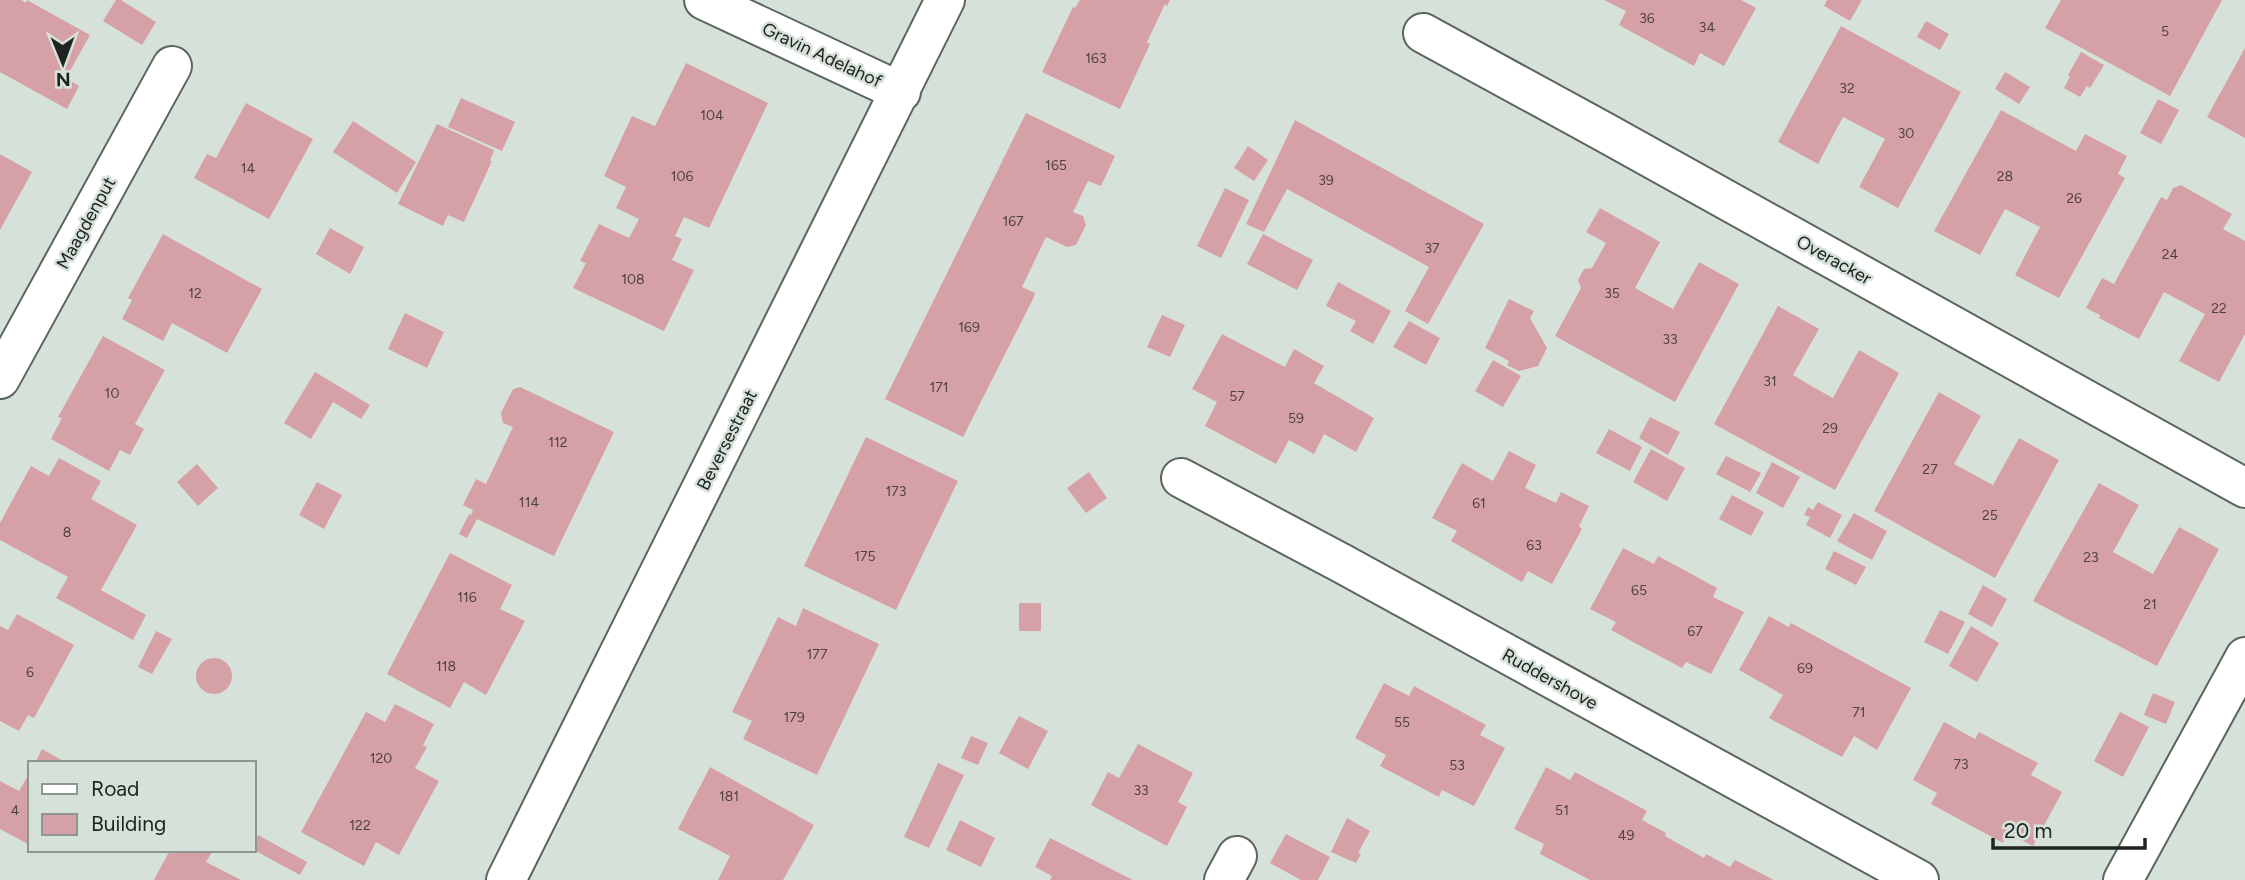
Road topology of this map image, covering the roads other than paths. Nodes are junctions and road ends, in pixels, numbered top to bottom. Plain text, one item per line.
1 (704, 0) edge
2 (945, 0) edge
3 (1423, 33) dead end
4 (172, 66) dead end
5 (901, 92) junction
6 (0, 379) edge
7 (1181, 478) dead end
8 (2245, 488) edge
9 (2245, 657) edge
10 (506, 880) edge
11 (1919, 880) edge
12 (2123, 880) edge

1 - 5 street, Gravin Adelahof
2 - 5 street, Beversestraat
3 - 8 street, Overacker
4 - 6 street, Maagdenput
5 - 10 street, Beversestraat
7 - 11 street, Ruddershove
9 - 12 street

